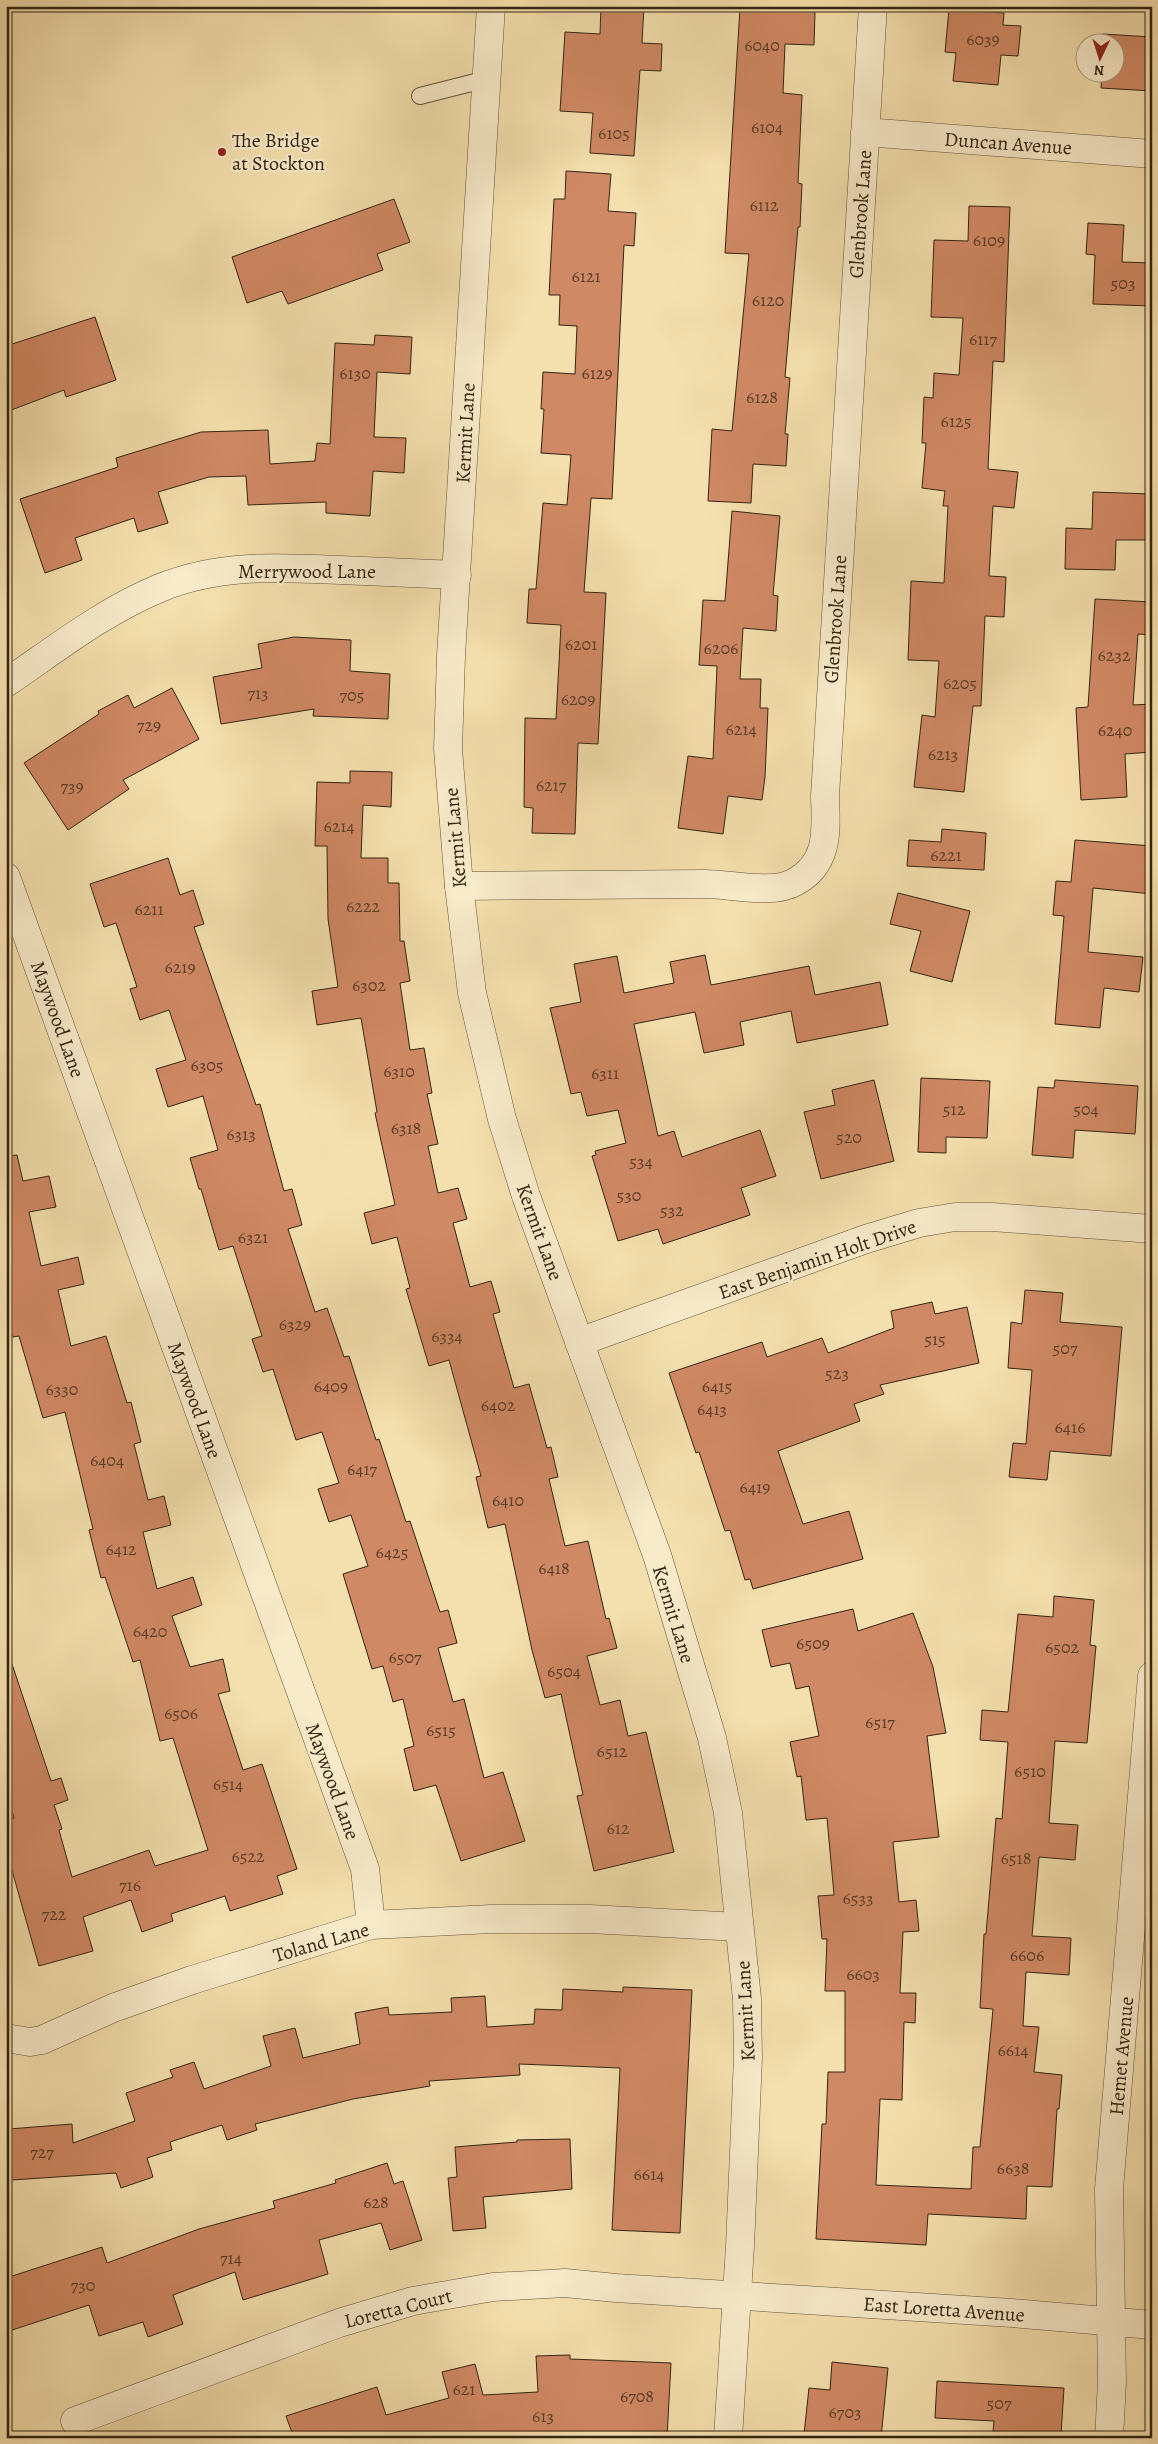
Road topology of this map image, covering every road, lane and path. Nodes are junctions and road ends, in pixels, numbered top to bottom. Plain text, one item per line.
1 (491, 6) edge
2 (873, 6) edge
3 (487, 79) junction
4 (420, 96) dead end
5 (865, 132) junction
6 (1152, 154) edge
7 (457, 575) junction
8 (6, 683) edge
9 (6, 877) edge
10 (459, 886) junction
11 (1152, 1229) edge
12 (579, 1342) junction
13 (1152, 1676) edge
14 (371, 1926) junction
15 (739, 1927) junction
16 (1141, 1946) edge
17 (8, 2038) edge
18 (737, 2295) junction
19 (1112, 2322) junction
20 (1152, 2325) edge
21 (75, 2421) dead end
22 (728, 2438) edge
23 (1109, 2438) edge

1 - 3 street, Kermit Lane
2 - 5 street, Glenbrook Lane
3 - 4 lane
3 - 7 street, Kermit Lane
5 - 6 street, Duncan Avenue
5 - 10 street, Glenbrook Lane
7 - 8 street, Merrywood Lane
7 - 10 street, Kermit Lane
9 - 14 street, Maywood Lane
10 - 12 street, Kermit Lane
11 - 12 street, East Benjamin Holt Drive
12 - 15 street, Kermit Lane
13 - 16 street, Hemet Avenue
14 - 15 street, Toland Lane
14 - 17 street, Toland Lane
15 - 18 street, Kermit Lane
16 - 19 street, Hemet Avenue
18 - 19 street, East Loretta Avenue
18 - 21 street, Loretta Court
18 - 22 street, Kermit Lane
19 - 20 street, East Loretta Avenue
19 - 23 street, Hemet Avenue

